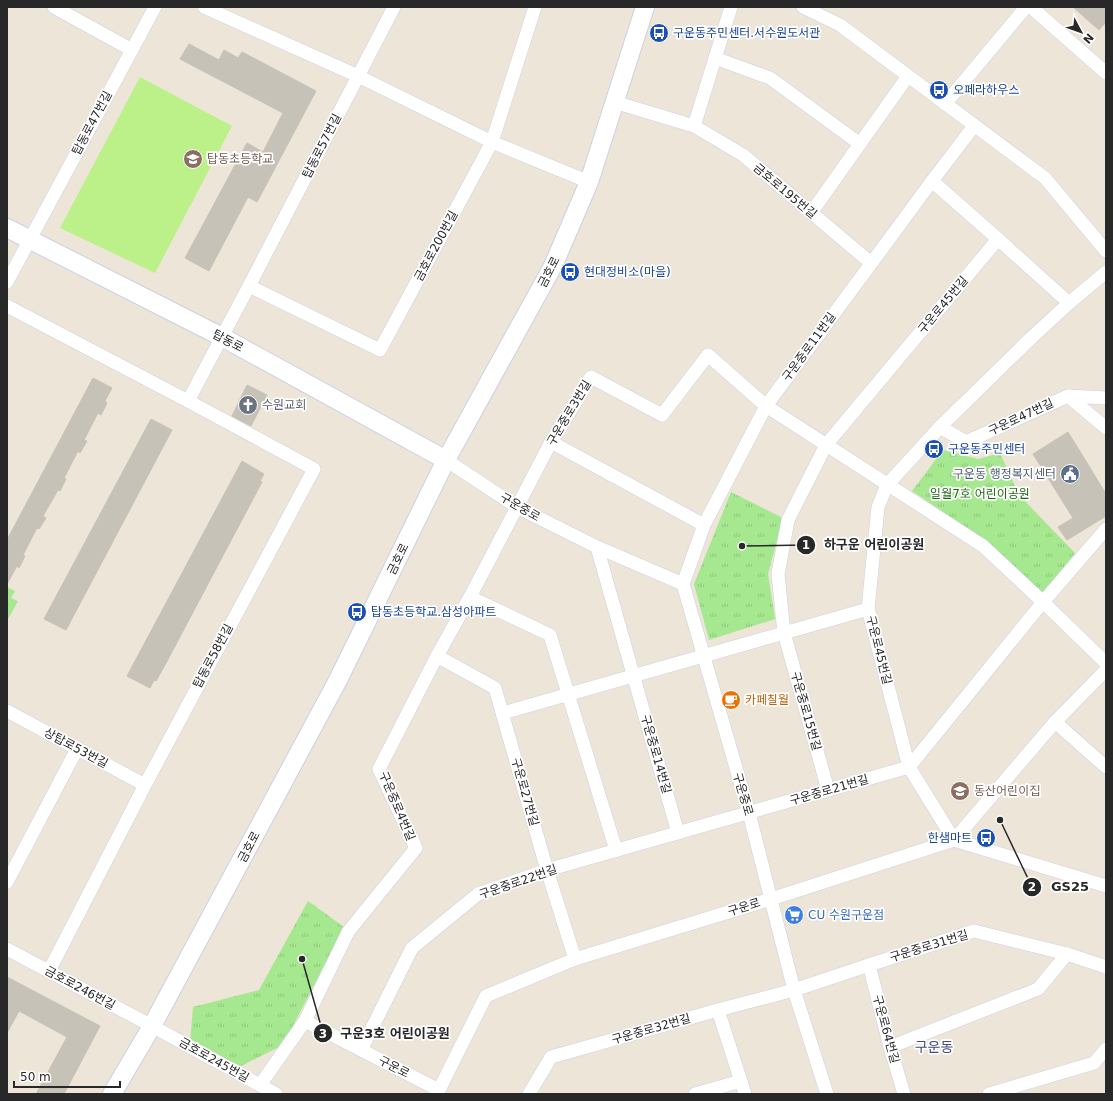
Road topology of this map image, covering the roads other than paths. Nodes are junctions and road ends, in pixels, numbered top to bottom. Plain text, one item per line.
1 (54, 7) edge
2 (155, 7) edge
3 (204, 7) edge
4 (394, 7) edge
5 (535, 7) edge
6 (645, 7) edge
7 (731, 7) edge
8 (803, 7) edge
9 (1026, 7) edge
10 (1031, 7) edge
11 (132, 50) junction
12 (715, 58) junction
13 (1106, 73) edge
14 (358, 76) junction
15 (908, 76) junction
16 (614, 102) junction
17 (946, 104) junction
18 (694, 126) junction
19 (974, 126) junction
20 (492, 142) junction
21 (860, 144) junction
22 (932, 181) junction
23 (589, 182) junction
24 (811, 213) junction
25 (7, 228) edge
26 (998, 239) junction
27 (29, 240) junction
28 (1106, 251) edge
29 (871, 263) junction
30 (1106, 272) edge
31 (7, 282) edge
32 (250, 286) junction
33 (1069, 303) junction
34 (7, 306) edge
35 (222, 337) junction
36 (1068, 396) junction
37 (1106, 398) edge
38 (188, 401) junction
39 (766, 406) junction
40 (940, 427) junction
41 (1106, 428) edge
42 (551, 442) junction
43 (826, 445) junction
44 (446, 460) junction
45 (887, 484) junction
46 (517, 507) junction
47 (704, 525) junction
48 (1106, 529) edge
49 (597, 547) junction
50 (683, 584) junction
51 (470, 597) junction
52 (1043, 602) junction
53 (868, 609) junction
54 (784, 633) junction
55 (437, 656) junction
56 (704, 656) junction
57 (1106, 663) edge
58 (1106, 670) edge
59 (634, 676) junction
60 (568, 695) junction
61 (7, 711) edge
62 (503, 713) junction
63 (1055, 722) junction
64 (77, 749) junction
65 (909, 767) junction
66 (1106, 767) edge
67 (145, 785) junction
68 (828, 790) junction
69 (749, 812) junction
70 (678, 833) junction
71 (954, 840) junction
72 (616, 850) junction
73 (547, 870) junction
74 (7, 882) edge
75 (1106, 886) edge
76 (771, 899) junction
77 (7, 949) edge
78 (1067, 954) junction
79 (575, 959) junction
80 (869, 965) junction
81 (1106, 967) edge
82 (49, 971) junction
83 (794, 990) junction
84 (718, 1010) junction
85 (305, 1022) junction
86 (152, 1026) junction
87 (890, 1047) junction
88 (1106, 1049) edge
89 (361, 1050) junction
90 (741, 1081) junction
91 (260, 1085) junction
92 (438, 1092) edge
93 (112, 1094) edge
94 (276, 1094) edge
95 (529, 1094) edge
96 (695, 1094) edge
97 (745, 1094) edge
98 (826, 1094) edge
99 (904, 1094) edge
100 (989, 1094) edge

1 - 11 street
2 - 11 street, 탑동로47번길
3 - 14 street
4 - 14 street, 탑동로57번길
5 - 20 street, 금호로200번길
6 - 16 street, 금호로
7 - 12 street
8 - 15 street
9 - 17 street
10 - 13 street
11 - 27 street, 탑동로47번길
12 - 18 street
12 - 21 street
14 - 20 street
14 - 32 street, 탑동로57번길
15 - 17 street
15 - 21 street
16 - 18 street, 금호로195번길
16 - 23 street, 금호로
17 - 19 street
18 - 24 street, 금호로195번길
19 - 22 street, 구운중로11번길
19 - 28 street
20 - 23 street
20 - 32 street, 금호로200번길
21 - 24 street
22 - 26 street
22 - 29 street, 구운중로11번길
23 - 44 street, 금호로
24 - 29 street, 금호로195번길
25 - 27 street, 탑동로
26 - 33 street
26 - 43 street, 구운로45번길
27 - 31 street, 탑동로47번길
27 - 35 street, 탑동로
29 - 39 street, 구운중로11번길
30 - 33 street, 구운로45번길
32 - 35 street, 탑동로57번길
33 - 40 street, 구운로45번길
34 - 38 street, 탑동로58번길
35 - 38 street
35 - 44 street, 탑동로
36 - 37 street, 구운로47번길
36 - 40 street, 구운로47번길
36 - 41 street
38 - 67 street, 탑동로58번길
39 - 42 street, 구운중로3번길
39 - 43 street
39 - 47 street, 구운중로11번길
40 - 45 street, 구운로45번길
42 - 46 street, 구운중로3번길
42 - 47 street
43 - 45 street
43 - 54 street, 구운로45번길
44 - 46 street, 구운중로
44 - 86 street, 금호로
45 - 52 street
45 - 53 street, 구운로45번길
46 - 49 street, 구운중로
46 - 51 street, 구운중로4번길
47 - 50 street, 구운중로11번길
48 - 52 street
49 - 50 street, 구운중로
49 - 59 street
50 - 56 street, 구운중로
51 - 55 street, 구운중로4번길
51 - 60 street
52 - 57 street
52 - 65 street
53 - 54 street
53 - 65 street, 구운로45번길
54 - 56 street
54 - 68 street, 구운중로15번길
55 - 62 street, 구운로27번길
55 - 85 street, 구운중로4번길
56 - 59 street
56 - 69 street, 구운중로
58 - 63 street
59 - 60 street
59 - 70 street, 구운중로14번길
60 - 62 street
60 - 72 street
61 - 64 street, 상탑로53번길
62 - 73 street, 구운로27번길
63 - 66 street
63 - 71 street
64 - 67 street, 상탑로53번길
64 - 74 street
65 - 68 street, 구운중로21번길
65 - 71 street, 구운로45번길
67 - 82 street, 탑동로58번길
68 - 69 street, 구운중로21번길
69 - 70 street, 구운중로22번길
69 - 76 street, 구운중로
70 - 72 street, 구운중로22번길
71 - 75 street
71 - 76 street, 구운로
72 - 73 street, 구운중로22번길
73 - 79 street, 구운로27번길
73 - 89 street, 구운중로22번길
76 - 79 street, 구운로
76 - 83 street, 구운중로
77 - 82 street, 금호로246번길
78 - 80 street, 구운중로31번길
78 - 81 street, 구운중로31번길
78 - 87 street
79 - 92 street, 구운로
80 - 83 street, 구운중로31번길
80 - 87 street, 구운로64번길
82 - 86 street, 금호로246번길
83 - 84 street, 구운중로32번길
83 - 98 street, 구운중로
84 - 90 street
84 - 95 street, 구운중로32번길
85 - 89 street, 구운로
85 - 91 street, 구운중로4번길
86 - 91 street, 금호로245번길
86 - 93 street, 금호로
87 - 99 street, 구운로64번길
88 - 100 street
89 - 92 street, 구운로
90 - 96 street
90 - 97 street
91 - 94 street, 금호로245번길

